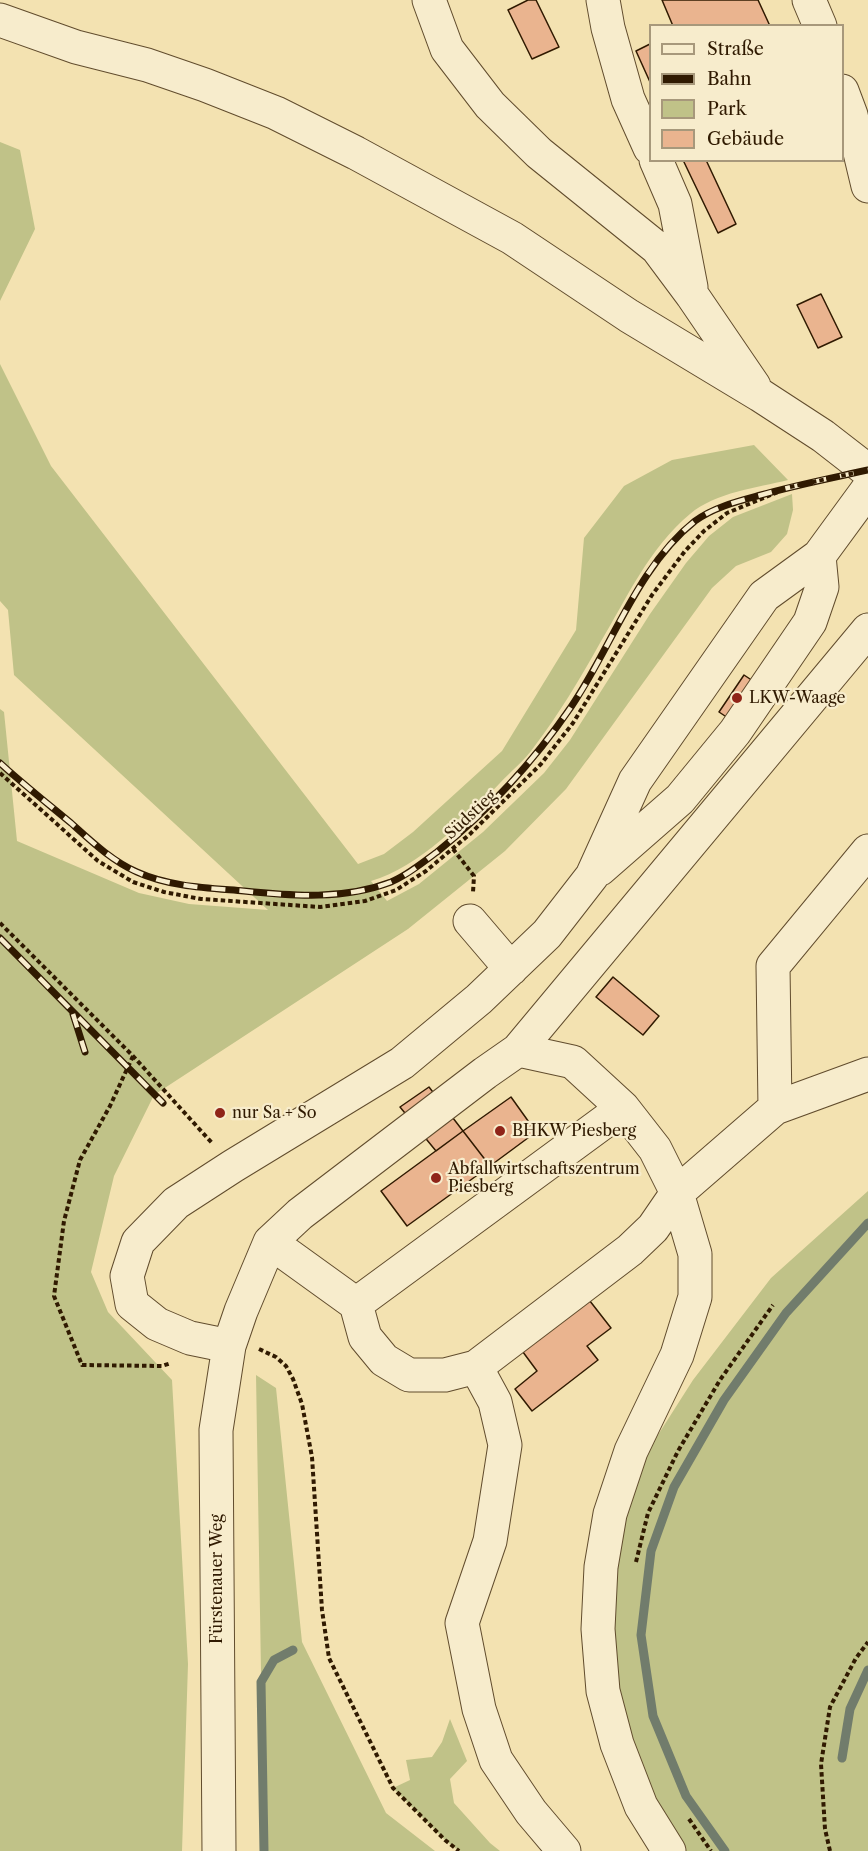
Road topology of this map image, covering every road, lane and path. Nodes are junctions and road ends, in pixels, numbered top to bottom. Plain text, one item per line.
1 (429, 0) edge
2 (603, 0) edge
3 (808, 0) edge
4 (0, 20) edge
5 (819, 24) edge
6 (844, 94) edge
7 (649, 144) edge
8 (657, 162) edge
9 (868, 186) edge
10 (693, 295) junction
11 (760, 395) junction
12 (868, 471) edge
13 (868, 489) edge
14 (819, 556) junction
15 (868, 630) edge
16 (0, 773) edge
17 (453, 849) junction
18 (868, 851) edge
19 (474, 876) dead end
20 (592, 876) junction
21 (470, 921) dead end
22 (0, 923) edge
23 (511, 969) junction
24 (518, 1050) junction
25 (868, 1074) edge
26 (623, 1108) junction
27 (775, 1108) junction
28 (233, 1166) junction
29 (677, 1193) junction
30 (270, 1242) junction
31 (356, 1304) junction
32 (773, 1305) dead end
33 (229, 1346) junction
34 (476, 1367) junction
35 (636, 1563) dead end
36 (868, 1642) edge
37 (686, 1815) dead end
38 (219, 1851) edge
39 (459, 1851) edge
40 (564, 1851) edge
41 (669, 1851) edge
42 (711, 1851) edge
43 (830, 1851) edge

1 - 10 street
2 - 7 street
3 - 5 street
4 - 11 street
6 - 9 street
8 - 10 street
10 - 11 street
11 - 12 street
12 - 17 path, Südstieg, bridge
13 - 14 street
14 - 20 street
14 - 20 street
15 - 24 street
16 - 17 path, Südstieg
17 - 19 path
18 - 27 street
20 - 23 street
21 - 23 street
22 - 28 path
23 - 28 street
24 - 26 street
24 - 30 street
25 - 27 street
26 - 29 street
26 - 31 street
27 - 29 street
28 - 33 street
29 - 34 street
29 - 41 street
30 - 31 street
30 - 33 street, Fürstenauer Weg
31 - 34 street
32 - 35 path
33 - 38 street, Fürstenauer Weg
33 - 39 path
34 - 40 street
36 - 43 path
37 - 42 path

